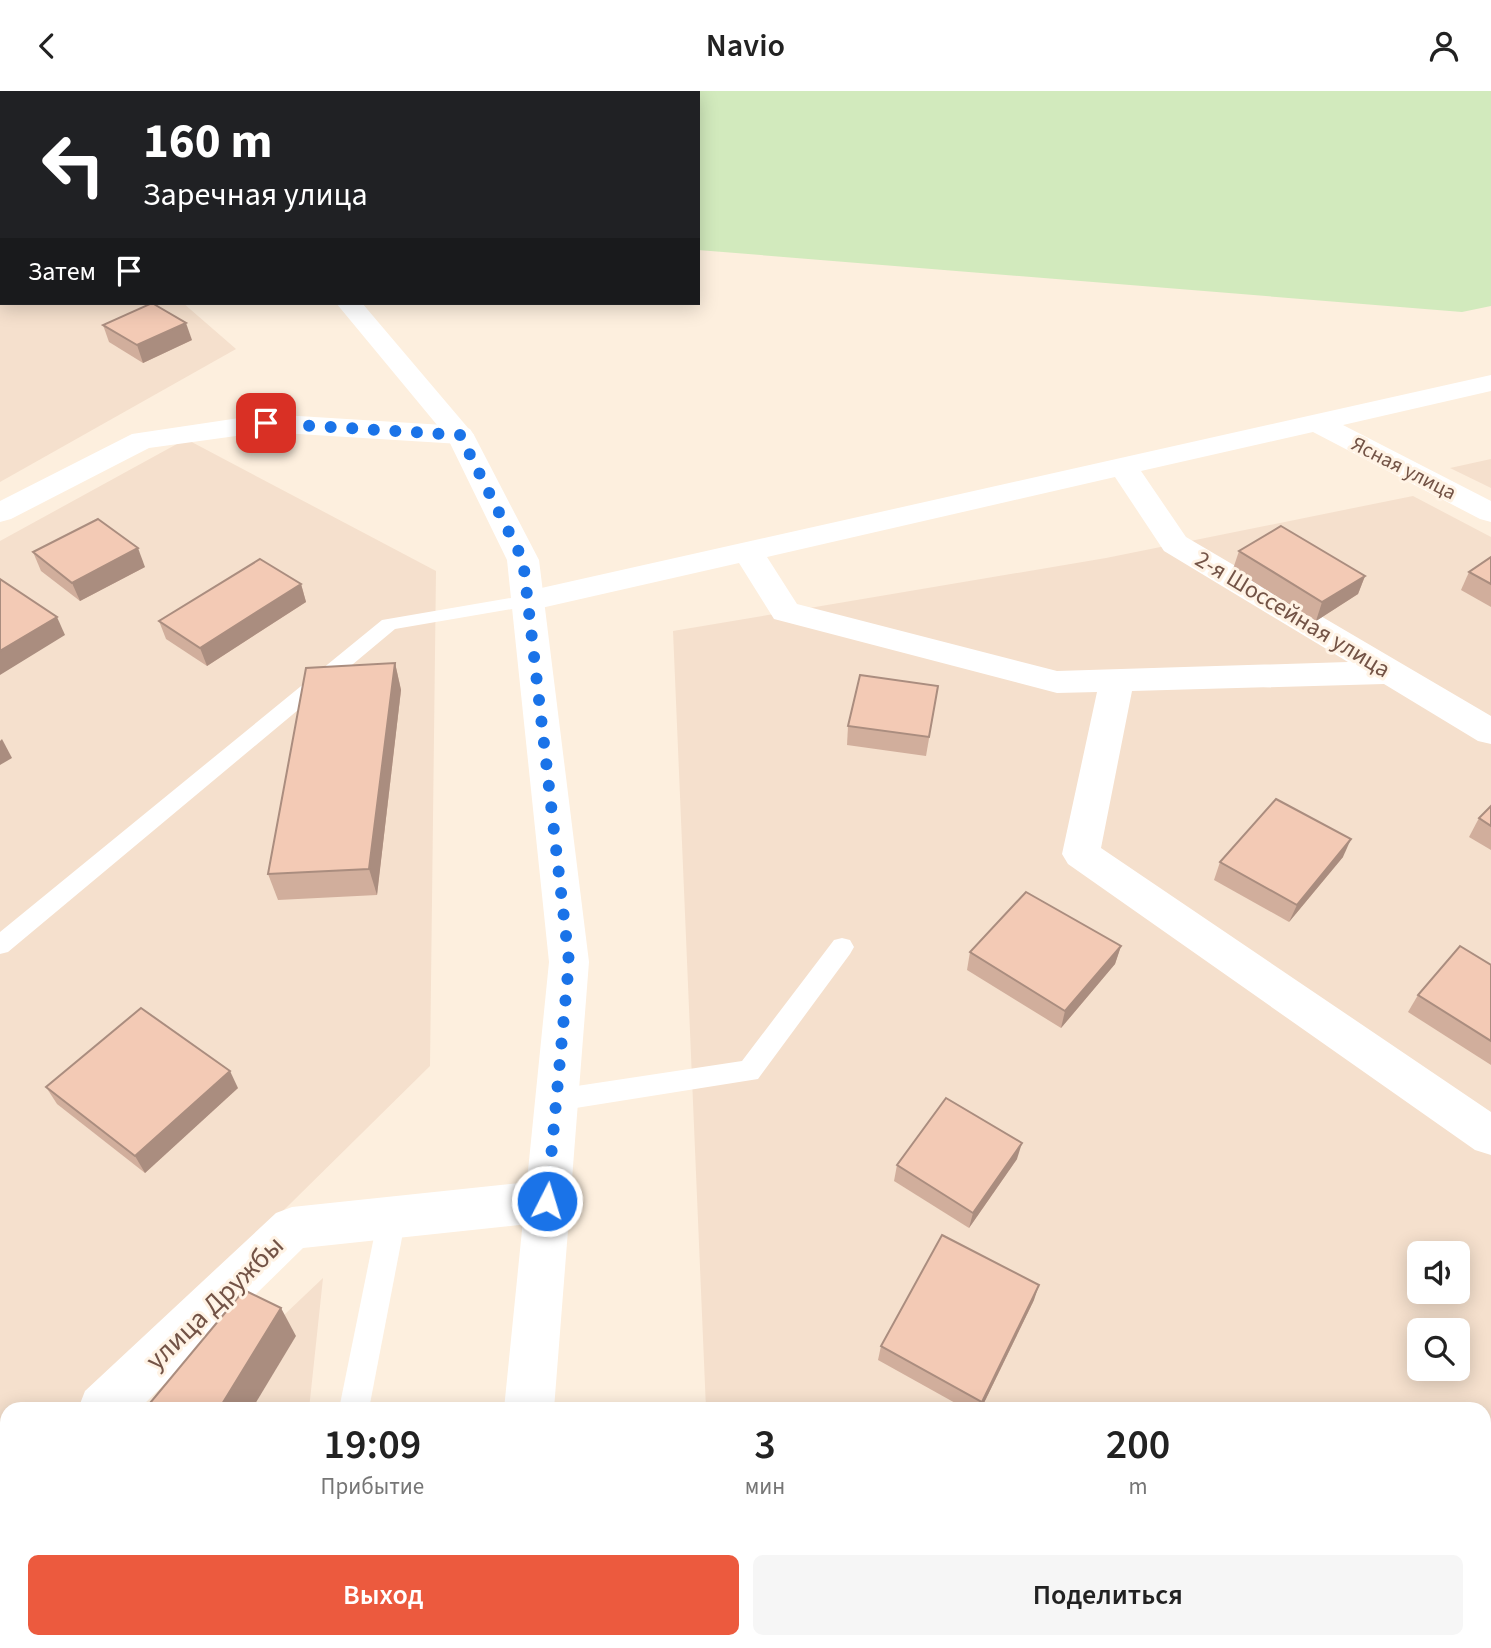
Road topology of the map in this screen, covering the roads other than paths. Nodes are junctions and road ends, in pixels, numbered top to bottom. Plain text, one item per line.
1 (351, 305) edge
2 (1491, 383) edge
3 (1317, 423) junction
4 (460, 435) junction
5 (1123, 467) junction
6 (0, 513) edge
7 (1491, 513) edge
8 (748, 552) junction
9 (528, 601) junction
10 (1390, 672) junction
11 (1116, 680) junction
12 (1491, 731) edge
13 (0, 945) edge
14 (842, 947) dead end
15 (557, 1100) junction
16 (1491, 1136) edge
17 (547, 1201) junction
18 (392, 1217) junction
19 (110, 1402) edge
20 (355, 1402) edge
21 (530, 1402) edge

1 - 4 street
2 - 3 street
3 - 5 street
3 - 7 street, Ясная улица
4 - 6 street
4 - 9 street
5 - 8 street
5 - 10 street, 2-я Шоссейная улица
8 - 9 street
8 - 11 street
9 - 13 lane
9 - 15 street
10 - 11 street
10 - 12 street, 2-я Шоссейная улица
11 - 16 street
14 - 15 lane
15 - 17 street
17 - 18 street, улица Дружбы
17 - 21 street
18 - 19 street, улица Дружбы
18 - 20 lane

